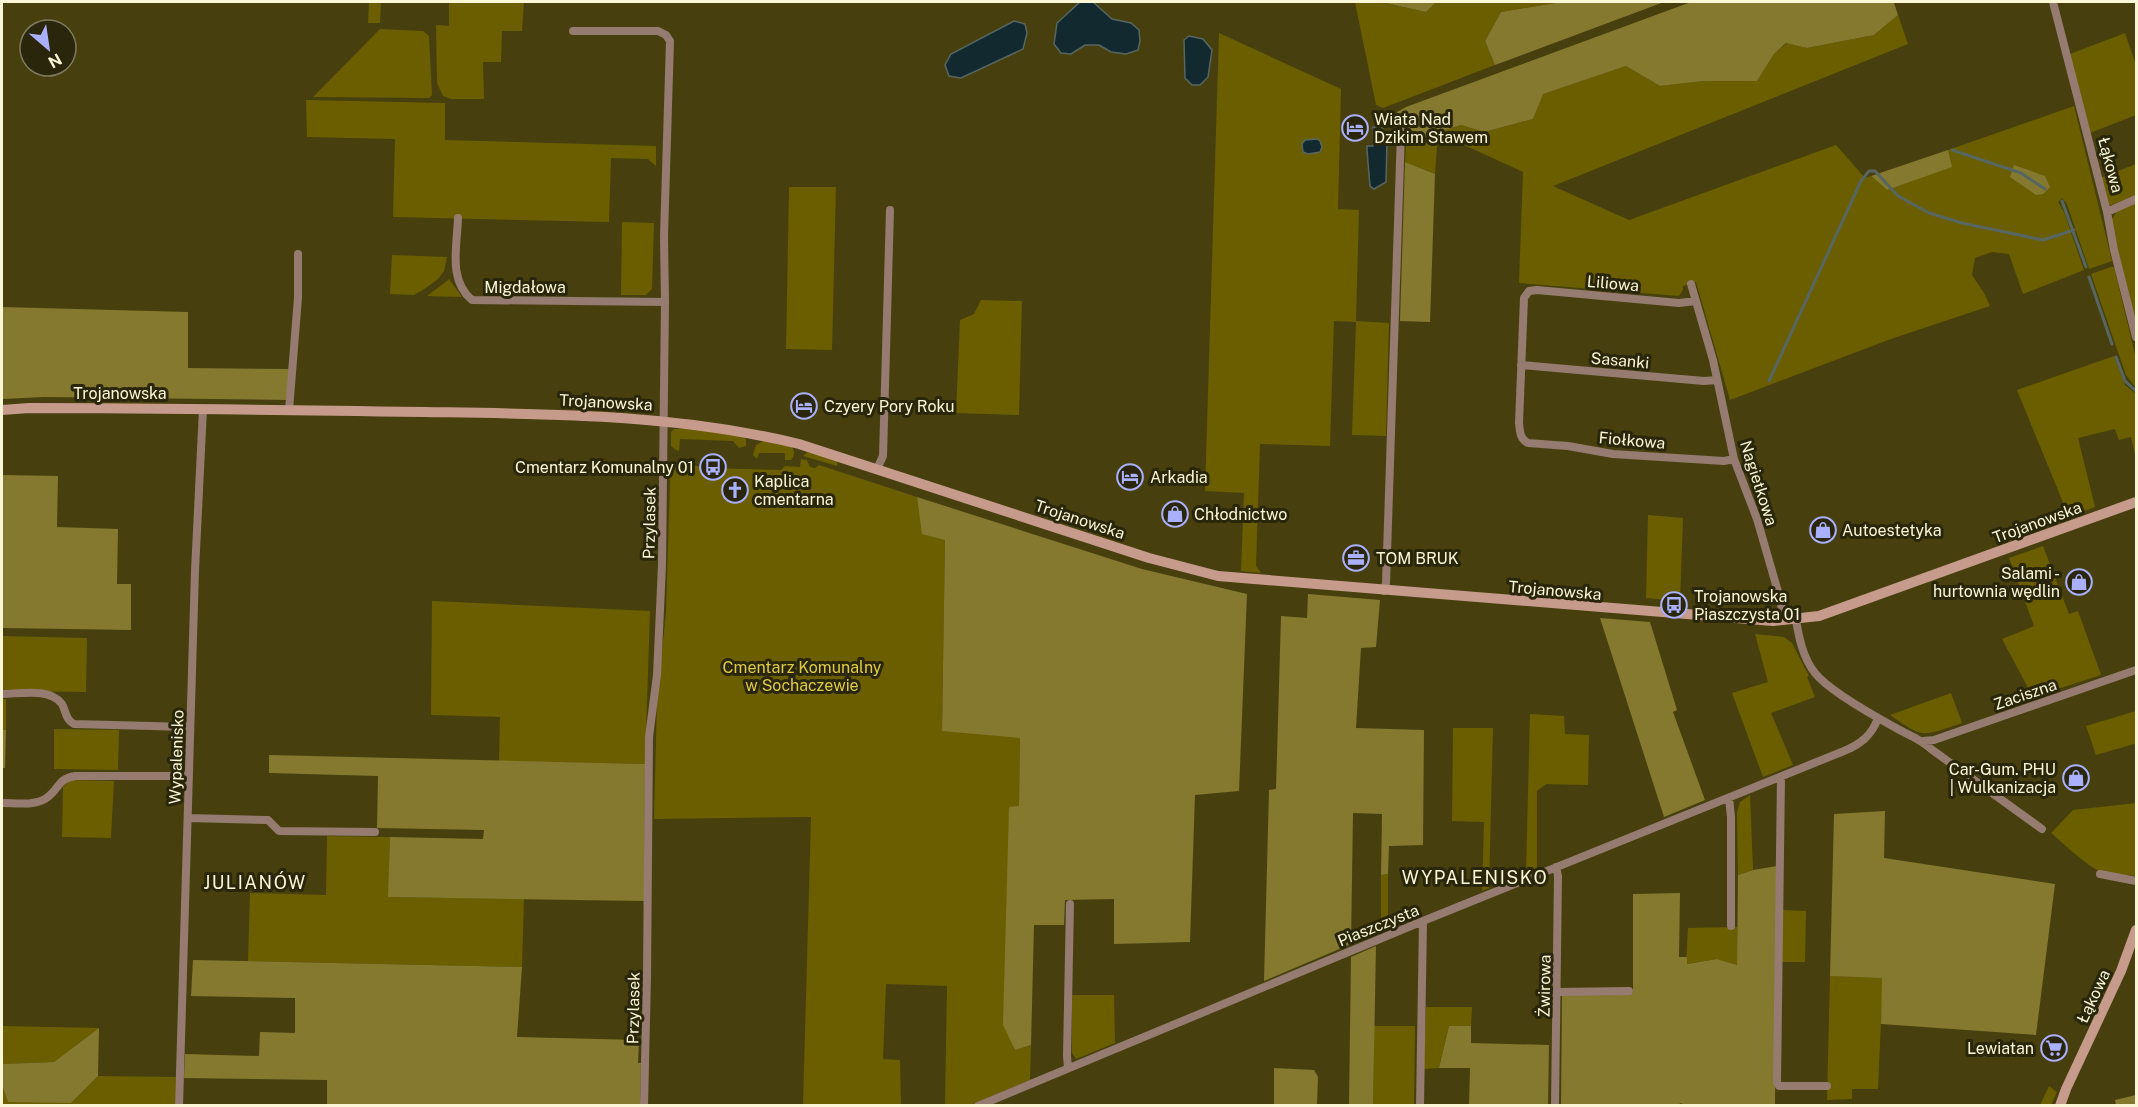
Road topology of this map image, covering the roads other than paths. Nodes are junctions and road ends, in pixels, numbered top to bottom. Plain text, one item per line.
1 (2053, 2) edge
2 (573, 31) dead end
3 (1389, 117) dead end
4 (2136, 199) edge
5 (890, 210) dead end
6 (2107, 212) junction
7 (458, 218) dead end
8 (298, 254) dead end
9 (1691, 284) dead end
10 (1696, 301) junction
11 (666, 302) junction
12 (2136, 337) edge
13 (1521, 365) junction
14 (1717, 380) junction
15 (203, 409) junction
16 (2, 410) edge
17 (289, 410) junction
18 (664, 421) junction
19 (1734, 459) junction
20 (877, 470) junction
21 (2136, 502) edge
22 (1384, 591) junction
23 (1796, 620) junction
24 (1784, 621) junction
25 (2136, 670) edge
26 (2, 694) edge
27 (1878, 718) junction
28 (190, 727) junction
29 (1923, 741) junction
30 (189, 776) junction
31 (1781, 777) junction
32 (1729, 798) junction
33 (2, 803) edge
34 (188, 818) junction
35 (2042, 829) dead end
36 (375, 832) dead end
37 (1556, 867) junction
38 (2100, 874) dead end
39 (2136, 882) edge
40 (1070, 904) dead end
41 (1423, 921) junction
42 (1731, 926) dead end
43 (2136, 930) edge
44 (1629, 991) dead end
45 (1558, 992) junction
46 (1068, 1068) junction
47 (1827, 1086) dead end
48 (179, 1106) edge
49 (644, 1106) edge
50 (978, 1106) edge
51 (1420, 1106) edge
52 (1556, 1106) edge
53 (2060, 1106) edge

1 - 6 street, Łąkowa
2 - 11 street, Przylasek
3 - 22 street
4 - 6 street
5 - 20 street
6 - 12 street, Łąkowa
7 - 11 street, Migdałowa
8 - 17 street
9 - 10 street, Nagietkowa
10 - 13 street, Liliowa
10 - 14 street, Nagietkowa
11 - 18 street, Przylasek
13 - 14 street, Sasanki
13 - 19 street, Fiołkowa
14 - 19 street, Nagietkowa
15 - 16 street, Trojanowska
15 - 17 street, Trojanowska
15 - 28 street, Wypalenisko
17 - 18 street, Trojanowska
18 - 20 street, Trojanowska
18 - 49 street, Przylasek
19 - 24 street, Nagietkowa
20 - 22 street, Trojanowska
21 - 23 street, Trojanowska
22 - 24 street, Trojanowska
23 - 24 street, Trojanowska
23 - 27 street
25 - 29 street, Zaciszna
26 - 28 street
27 - 29 street
27 - 31 street, Piaszczysta
28 - 30 street, Wypalenisko
29 - 35 street
30 - 33 street
30 - 34 street, Wypalenisko
31 - 32 street, Piaszczysta
31 - 47 street
32 - 37 street, Piaszczysta
32 - 42 street
34 - 36 street
34 - 48 street, Wypalenisko
37 - 41 street, Piaszczysta
37 - 45 street, Żwirowa
38 - 39 street
40 - 46 street
41 - 46 street, Piaszczysta
41 - 51 street
43 - 53 street, Łąkowa
44 - 45 street
45 - 52 street, Żwirowa
46 - 50 street, Piaszczysta

